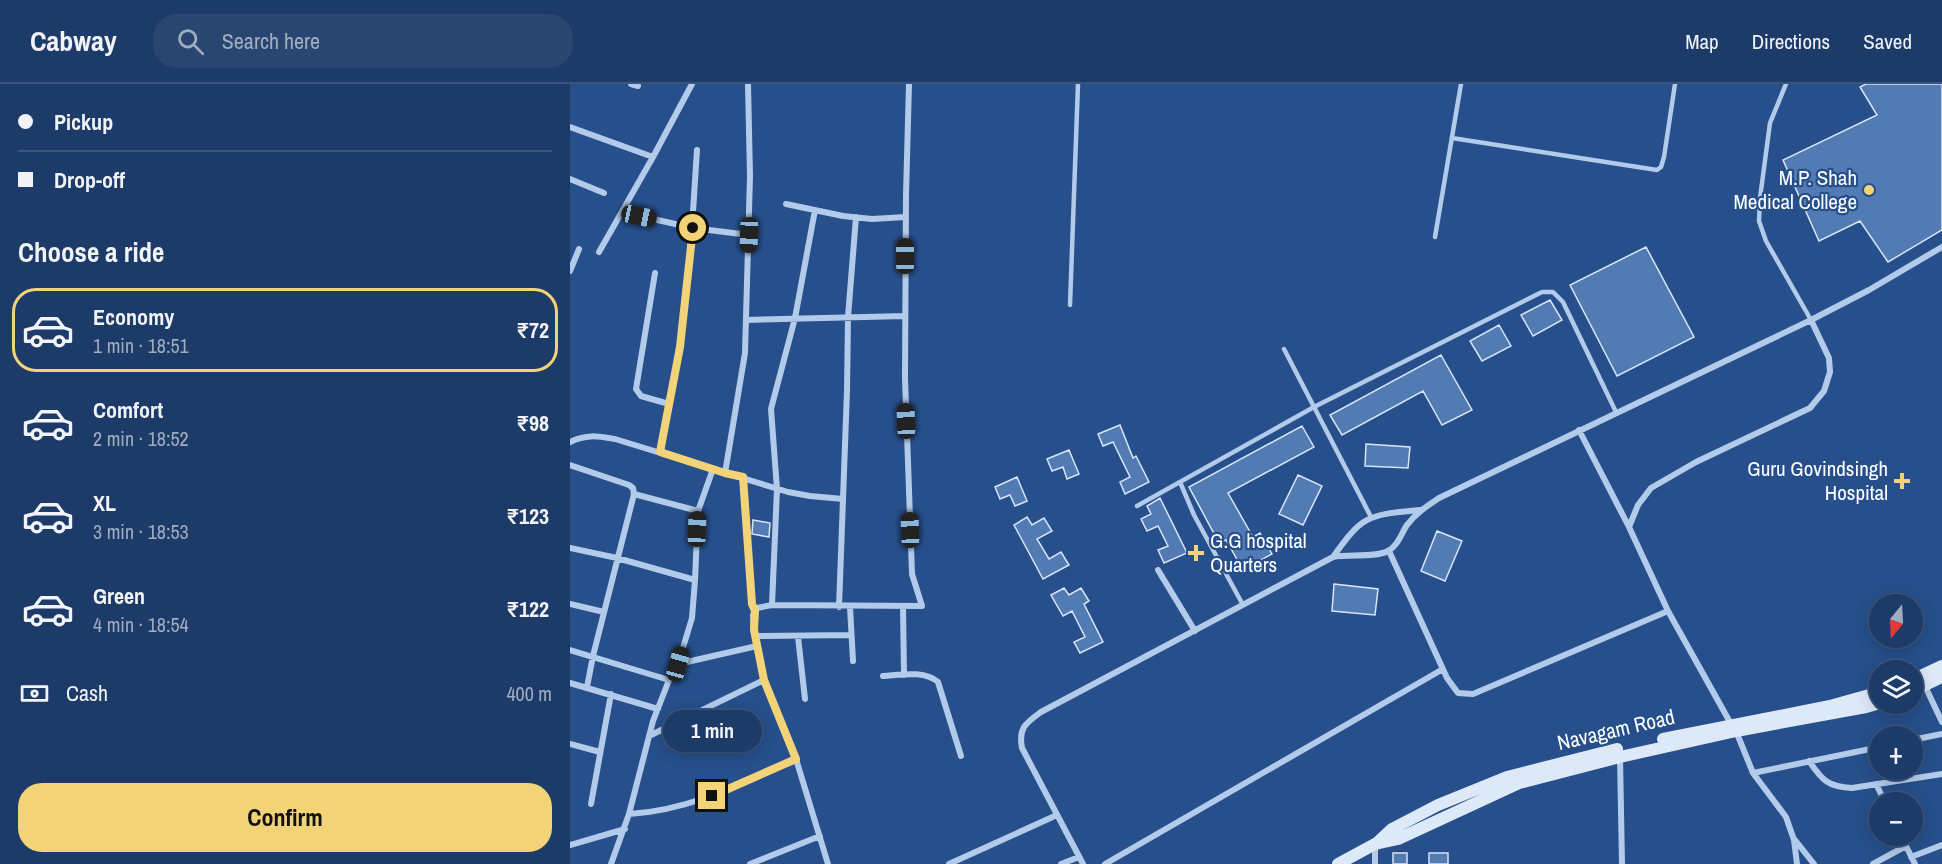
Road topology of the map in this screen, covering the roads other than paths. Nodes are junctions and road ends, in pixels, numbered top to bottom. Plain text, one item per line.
1 (692, 84) edge
2 (748, 84) edge
3 (909, 84) edge
4 (1078, 84) edge
5 (1461, 84) edge
6 (1675, 84) edge
7 (1786, 84) edge
8 (570, 127) edge
9 (1452, 138) junction
10 (697, 150) dead end
11 (653, 158) junction
12 (570, 179) edge
13 (604, 193) dead end
14 (786, 204) dead end
15 (815, 210) junction
16 (622, 212) junction
17 (856, 217) junction
18 (906, 217) junction
19 (693, 228) junction
20 (749, 235) junction
21 (1436, 237) dead end
22 (1942, 248) edge
23 (579, 249) dead end
24 (599, 252) dead end
25 (570, 271) edge
26 (655, 273) dead end
27 (1070, 305) dead end
28 (905, 316) junction
29 (848, 317) junction
30 (795, 318) junction
31 (746, 320) junction
32 (1811, 320) junction
33 (1284, 349) dead end
34 (669, 404) junction
35 (1314, 407) junction
36 (1616, 412) junction
37 (1579, 430) junction
38 (570, 442) edge
39 (660, 452) junction
40 (570, 465) edge
41 (713, 469) junction
42 (725, 473) junction
43 (743, 477) junction
44 (1180, 482) junction
45 (777, 489) junction
46 (634, 494) junction
47 (843, 499) junction
48 (1137, 506) dead end
49 (1420, 510) junction
50 (698, 512) junction
51 (1371, 517) junction
52 (1629, 527) junction
53 (570, 548) edge
54 (1389, 551) junction
55 (1333, 557) junction
56 (617, 558) junction
57 (1158, 570) dead end
58 (695, 580) junction
59 (570, 604) edge
60 (772, 605) junction
61 (903, 606) junction
62 (1243, 606) junction
63 (838, 607) junction
64 (850, 607) junction
65 (1668, 610) junction
66 (755, 611) junction
67 (604, 612) junction
68 (1195, 631) junction
69 (851, 635) junction
70 (755, 636) junction
71 (798, 637) junction
72 (757, 646) junction
73 (570, 650) edge
74 (593, 656) junction
75 (853, 661) dead end
76 (678, 664) junction
77 (1942, 666) edge
78 (1443, 669) junction
79 (904, 675) junction
80 (1923, 675) edge
81 (883, 676) dead end
82 (1942, 678) edge
83 (669, 680) junction
84 (764, 680) junction
85 (570, 682) edge
86 (1925, 686) joint
87 (587, 687) junction
88 (611, 694) junction
89 (1869, 695) edge
90 (805, 699) dead end
91 (1869, 706) edge
92 (658, 709) junction
93 (1942, 722) edge
94 (1734, 728) junction
95 (1942, 734) edge
96 (649, 736) junction
97 (1923, 738) edge
98 (570, 744) edge
99 (1869, 749) edge
100 (600, 752) junction
101 (961, 756) dead end
102 (1620, 757) junction
103 (796, 759) junction
104 (1809, 761) junction
105 (1753, 773) junction
106 (1942, 774) edge
107 (1876, 784) junction
108 (1880, 792) edge
109 (591, 804) dead end
110 (629, 814) junction
111 (1057, 815) junction
112 (625, 829) junction
113 (820, 836) junction
114 (1794, 840) junction
115 (1375, 844) junction
116 (570, 845) edge
117 (1942, 845) edge
118 (1906, 846) joint
119 (1079, 857) junction
120 (1911, 857) junction
121 (611, 864) edge
122 (750, 864) edge
123 (828, 864) edge
124 (949, 864) edge
125 (1060, 864) edge
126 (1083, 864) edge
127 (1105, 864) edge
128 (1338, 864) edge
129 (1375, 864) edge
130 (1622, 864) edge
131 (1797, 864) edge
132 (1814, 864) edge
133 (1873, 864) edge
134 (1915, 864) edge

1 - 11 street
2 - 20 street
3 - 18 street
4 - 27 lane
5 - 9 lane
6 - 9 lane
7 - 32 lane
8 - 11 street
9 - 21 lane
10 - 19 street
11 - 16 street
12 - 13 street
14 - 15 street
15 - 17 street
15 - 30 street
16 - 19 street
16 - 24 street
17 - 18 street
17 - 29 street
18 - 28 street
19 - 20 street
19 - 34 street
20 - 31 street
22 - 32 street
23 - 25 street
26 - 34 street
28 - 29 street
28 - 61 street
29 - 30 street
29 - 47 street
30 - 31 street
30 - 45 street
31 - 42 street
32 - 36 street
32 - 52 street
33 - 35 lane
34 - 39 street
35 - 36 lane
35 - 44 lane
35 - 51 lane
36 - 37 street
37 - 49 street
37 - 52 street
38 - 39 street
39 - 41 street
40 - 46 street
41 - 42 street
41 - 50 street
42 - 43 street
43 - 45 street
43 - 66 street
44 - 48 lane
44 - 62 lane
45 - 47 street
45 - 60 street
46 - 50 street
46 - 56 street
47 - 63 street
49 - 51 street
49 - 54 street
50 - 58 street
51 - 55 street
52 - 65 street
53 - 56 street
54 - 55 street
54 - 78 street
55 - 62 street
56 - 58 street
56 - 67 street
57 - 68 street
58 - 76 street
59 - 67 street
60 - 63 street
60 - 66 street
61 - 64 street
61 - 79 street
62 - 68 street
63 - 64 street
64 - 69 street
65 - 78 street
65 - 94 street
66 - 70 street
67 - 74 street
68 - 111 street
69 - 71 street
69 - 75 street
70 - 71 street
70 - 72 street
71 - 90 street
72 - 76 street
72 - 84 street
73 - 74 street
74 - 83 street
74 - 87 street
76 - 83 street
77 - 80 street
78 - 127 street
79 - 81 street
79 - 101 street
82 - 86 street
83 - 92 street
84 - 96 street
84 - 103 street
85 - 87 street
86 - 93 street
87 - 88 street
88 - 92 street
88 - 100 street
89 - 94 street, Navagam Road
91 - 94 street, Navagam Road
92 - 96 street
94 - 102 street, Navagam Road
94 - 105 street
94 - 115 street, Navagam Road
95 - 97 street
96 - 110 street
98 - 100 street
99 - 104 street
100 - 109 street
102 - 115 street, Navagam Road
102 - 130 street
103 - 110 street
103 - 113 street
104 - 105 street
104 - 107 street
105 - 114 street
106 - 107 street
107 - 108 street
110 - 112 street
111 - 119 street
111 - 124 street
112 - 116 street
112 - 121 street
113 - 122 street
113 - 123 street
114 - 131 street
114 - 132 street
115 - 128 street, Navagam Road
115 - 129 street
117 - 120 street
118 - 120 street
118 - 133 street
119 - 125 street
119 - 126 street
120 - 134 street

